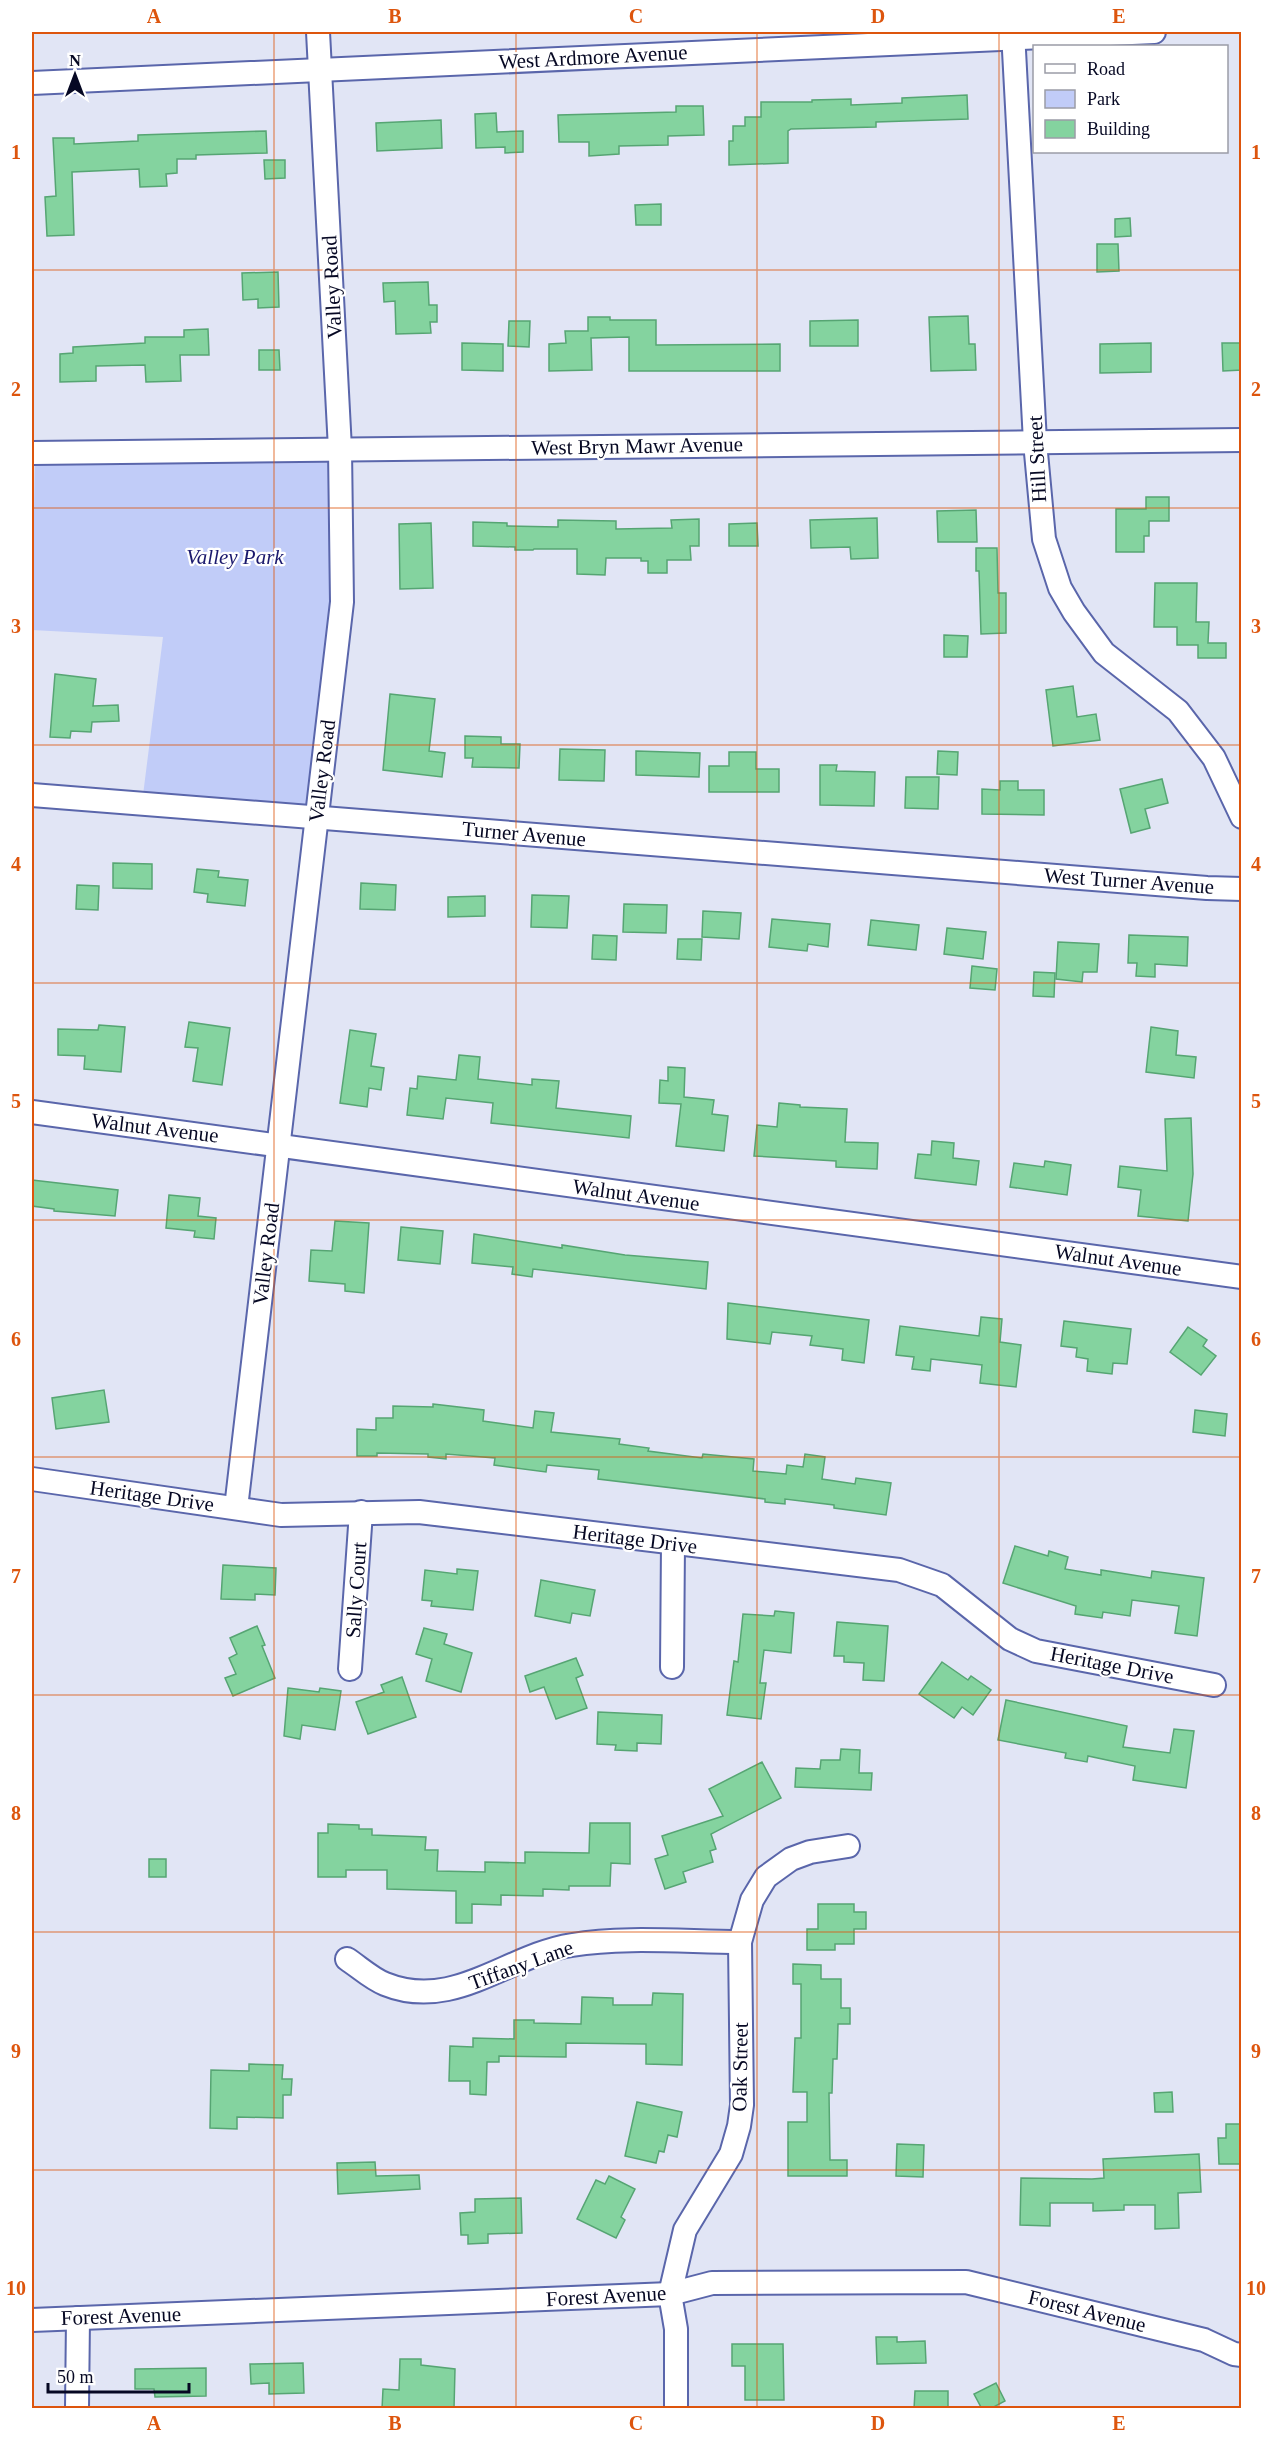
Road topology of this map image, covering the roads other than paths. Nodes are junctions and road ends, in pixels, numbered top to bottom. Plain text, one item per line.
1 (318, 32) edge
2 (1154, 32) edge
3 (1014, 35) edge
4 (321, 70) junction
5 (32, 83) edge
6 (1242, 440) edge
7 (1035, 442) junction
8 (340, 449) junction
9 (32, 453) edge
10 (32, 795) edge
11 (1242, 817) edge
12 (317, 818) junction
13 (1017, 873) joint
14 (1242, 889) edge
15 (32, 1112) edge
16 (279, 1146) junction
17 (1242, 1277) edge
18 (32, 1479) edge
19 (236, 1508) junction
20 (361, 1512) junction
21 (673, 1543) junction
22 (672, 1667) dead end
23 (350, 1669) dead end
24 (1214, 1685) dead end
25 (848, 1846) dead end
26 (740, 1942) junction
27 (347, 1959) dead end
28 (670, 2294) junction
29 (78, 2318) junction
30 (32, 2320) edge
31 (1242, 2355) edge
32 (77, 2409) edge
33 (676, 2409) edge

1 - 4 street, Valley Road
2 - 3 street, West Ardmore Avenue
3 - 4 street, West Ardmore Avenue
3 - 7 street, Hill Street
4 - 5 street, West Ardmore Avenue
4 - 8 street, Valley Road
6 - 7 street, West Bryn Mawr Avenue
7 - 8 street, West Bryn Mawr Avenue
7 - 11 street, Hill Street
8 - 9 street, West Bryn Mawr Avenue
8 - 12 street, Valley Road
10 - 12 street, Turner Avenue
12 - 13 street, Turner Avenue
12 - 16 street, Valley Road
13 - 14 street, West Turner Avenue
15 - 16 street, Walnut Avenue
16 - 17 street, Walnut Avenue
16 - 19 street, Valley Road
18 - 19 street, Heritage Drive
19 - 20 street, Heritage Drive
20 - 21 street, Heritage Drive
20 - 23 street, Sally Court
21 - 22 street
21 - 24 street, Heritage Drive
25 - 26 street, Oak Street
26 - 27 street, Tiffany Lane
26 - 28 street, Oak Street
28 - 29 street, Forest Avenue
28 - 31 street, Forest Avenue
28 - 33 street, Oak Street
29 - 30 street, Forest Avenue
29 - 32 street

